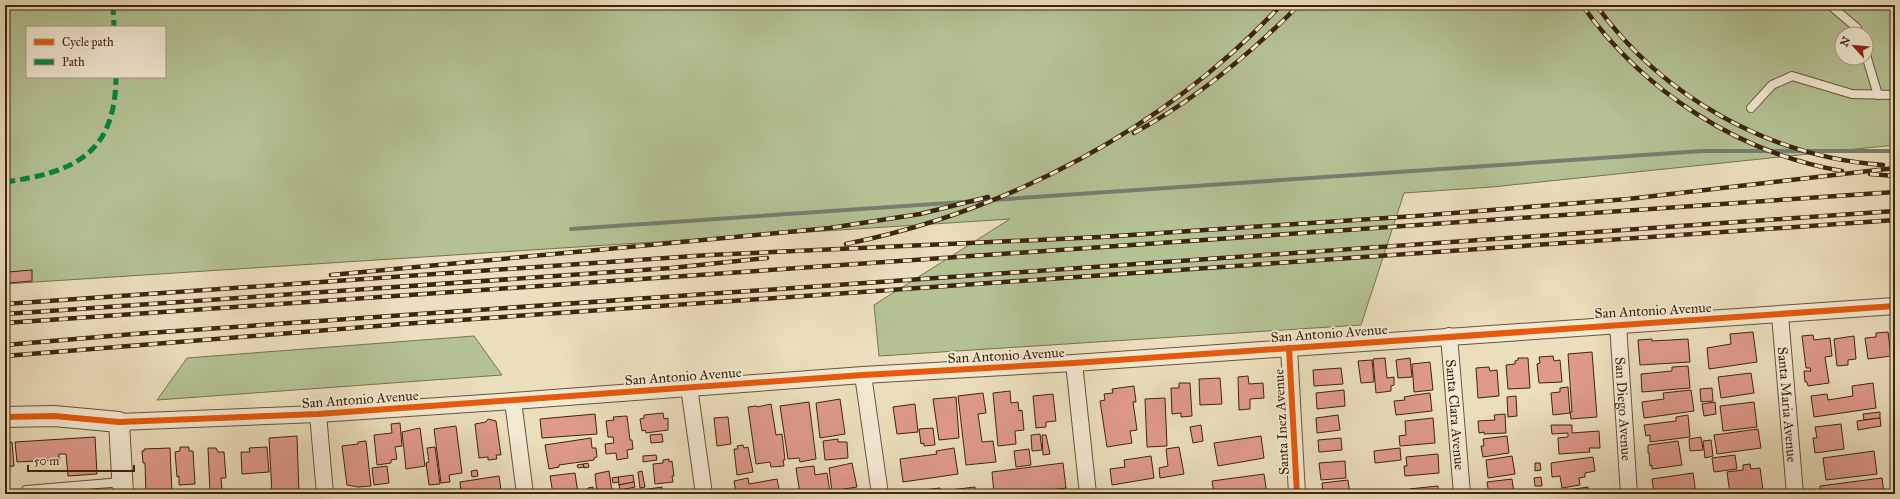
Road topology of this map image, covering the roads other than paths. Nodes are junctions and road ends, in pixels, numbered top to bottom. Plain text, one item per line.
1 (1830, 5) edge
2 (1855, 26) edge
3 (1869, 66) edge
4 (1878, 95) junction
5 (1895, 95) edge
6 (1752, 108) dead end
7 (1895, 306) edge
8 (1780, 315) junction
9 (1618, 324) junction
10 (1449, 336) junction
11 (1289, 348) junction
12 (1074, 363) junction
13 (863, 375) junction
14 (689, 387) junction
15 (514, 401) junction
16 (318, 414) junction
17 (5, 417) edge
18 (118, 422) junction
19 (122, 488) edge
20 (76, 490) edge
21 (26, 494) edge
22 (325, 494) edge
23 (525, 494) edge
24 (704, 494) edge
25 (880, 494) edge
26 (1088, 494) edge
27 (1297, 494) edge
28 (1462, 494) edge
29 (1629, 494) edge
30 (1795, 494) edge

1 - 2 lane
3 - 4 lane
4 - 5 lane
4 - 6 lane
7 - 8 street, San Antonio Avenue
8 - 9 street, San Antonio Avenue
8 - 30 street, Santa Maria Avenue
9 - 10 street, San Antonio Avenue
9 - 29 street, San Diego Avenue
10 - 11 street, San Antonio Avenue
10 - 28 street, Santa Clara Avenue
11 - 12 street, San Antonio Avenue
11 - 27 street, Santa Inez Avenue
12 - 13 street, San Antonio Avenue
12 - 26 street
13 - 14 street, San Antonio Avenue
13 - 25 street
14 - 15 street, San Antonio Avenue
14 - 24 street
15 - 16 street, San Antonio Avenue
15 - 23 street
16 - 18 street, San Antonio Avenue
16 - 22 street
17 - 18 street
18 - 19 street
19 - 20 lane
20 - 21 lane

